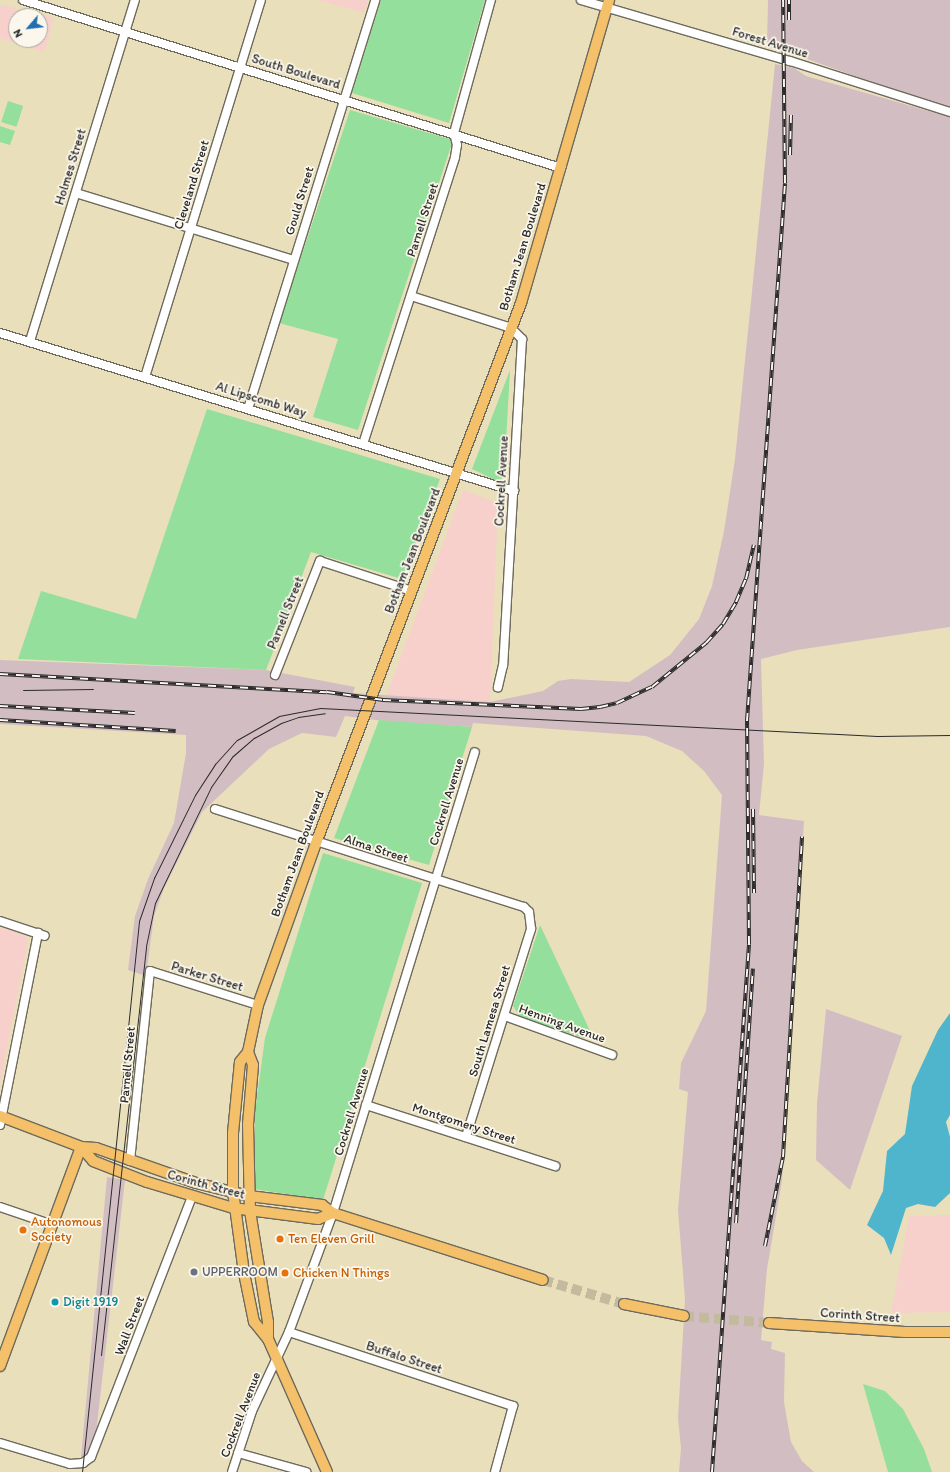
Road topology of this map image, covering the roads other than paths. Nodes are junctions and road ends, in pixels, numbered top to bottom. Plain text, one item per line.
1 (23, 0) edge
2 (134, 0) edge
3 (261, 0) edge
4 (375, 0) edge
5 (491, 0) edge
6 (582, 0) edge
7 (608, 4) edge
8 (125, 31) junction
9 (241, 68) junction
10 (344, 98) junction
11 (950, 112) edge
12 (454, 133) junction
13 (561, 168) junction
14 (76, 193) junction
15 (192, 228) junction
16 (294, 260) junction
17 (411, 296) junction
18 (511, 328) junction
19 (0, 333) edge
20 (30, 341) junction
21 (145, 377) junction
22 (248, 409) junction
23 (363, 444) junction
24 (456, 473) junction
25 (514, 491) junction
26 (412, 591) junction
27 (275, 675) dead end
28 (498, 687) dead end
29 (475, 752) dead end
30 (215, 809) dead end
31 (316, 842) junction
32 (436, 880) junction
33 (529, 912) joint
34 (0, 922) edge
35 (150, 971) joint
36 (258, 1005) junction
37 (504, 1016) junction
38 (248, 1052) junction
39 (612, 1055) dead end
40 (366, 1105) junction
41 (1, 1119) edge
42 (466, 1137) junction
43 (81, 1147) junction
44 (130, 1161) junction
45 (555, 1166) dead end
46 (233, 1192) junction
47 (249, 1196) junction
48 (192, 1197) junction
49 (0, 1207) edge
50 (233, 1208) junction
51 (250, 1211) junction
52 (333, 1213) junction
53 (53, 1225) junction
54 (543, 1280) tunnel mouth
55 (624, 1304) tunnel mouth
56 (684, 1316) tunnel mouth
57 (769, 1323) tunnel mouth
58 (289, 1332) junction
59 (950, 1332) edge
60 (268, 1340) junction
61 (276, 1359) junction
62 (0, 1366) edge
63 (0, 1443) edge
64 (238, 1453) junction
65 (232, 1472) edge
66 (306, 1472) edge
67 (327, 1472) edge
68 (495, 1472) edge

1 - 8 street, South Boulevard
2 - 8 street, Holmes Street
3 - 9 street, Cleveland Street
4 - 10 street, Gould Street
5 - 12 street, Parnell Street
6 - 7 street, Forest Avenue
7 - 11 street, Forest Avenue
7 - 13 main road, Botham Jean Boulevard
8 - 9 street, South Boulevard
8 - 14 street, Holmes Street
9 - 10 street, South Boulevard
9 - 15 street, Cleveland Street
10 - 12 street, South Boulevard
10 - 16 street, Gould Street
12 - 13 street, South Boulevard
12 - 17 street, Parnell Street
13 - 18 main road, Botham Jean Boulevard
14 - 15 street
14 - 20 street, Holmes Street
15 - 16 street
15 - 21 street, Cleveland Street
16 - 22 street, Gould Street
17 - 18 street
17 - 23 street, Parnell Street
18 - 24 main road, Botham Jean Boulevard
18 - 25 street, Cockrell Avenue
19 - 20 street, Al Lipscomb Way
20 - 21 street, Al Lipscomb Way
21 - 22 street, Al Lipscomb Way
22 - 23 street, Al Lipscomb Way
23 - 24 street, Al Lipscomb Way
24 - 25 street, Al Lipscomb Way
24 - 26 main road, Botham Jean Boulevard
25 - 28 street, Cockrell Avenue
26 - 27 street, Parnell Street
26 - 31 main road, Botham Jean Boulevard
29 - 32 street, Cockrell Avenue
30 - 31 street, Alma Street
31 - 32 street, Alma Street
31 - 36 main road, Botham Jean Boulevard
32 - 33 street, Alma Street
32 - 40 street, Cockrell Avenue
33 - 37 street, South Lamesa Street
34 - 41 street
35 - 36 street, Parker Street
35 - 44 street, Parnell Street
36 - 38 main road, Botham Jean Boulevard
37 - 39 street, Henning Avenue
37 - 42 street, South Lamesa Street
38 - 46 main road, Botham Jean Boulevard
38 - 47 main road, Botham Jean Boulevard
40 - 42 street, Montgomery Street
40 - 52 street, Cockrell Avenue
41 - 43 main road, Corinth Street
42 - 45 street, Montgomery Street
43 - 44 main road, Corinth Street
43 - 48 main road, Corinth Street
43 - 53 main road
44 - 46 main road, Corinth Street
46 - 47 main road, Corinth Street
46 - 50 main road, Botham Jean Boulevard
47 - 51 main road, Botham Jean Boulevard
47 - 52 main road, Corinth Street
48 - 50 main road, Corinth Street
48 - 63 street, Wall Street
49 - 53 street
50 - 51 main road, Corinth Street
50 - 60 main road, Botham Jean Boulevard
51 - 52 main road, Corinth Street
51 - 60 main road, Botham Jean Boulevard
52 - 54 main road, Corinth Street
52 - 58 street, Cockrell Avenue
53 - 62 main road
55 - 56 main road
57 - 59 main road, Corinth Street
58 - 61 street, Cockrell Avenue
58 - 68 street, Buffalo Street
60 - 61 main road, Botham Jean Boulevard
61 - 64 street, Cockrell Avenue
61 - 67 main road, Botham Jean Boulevard
64 - 65 street, Cockrell Avenue
64 - 66 street

